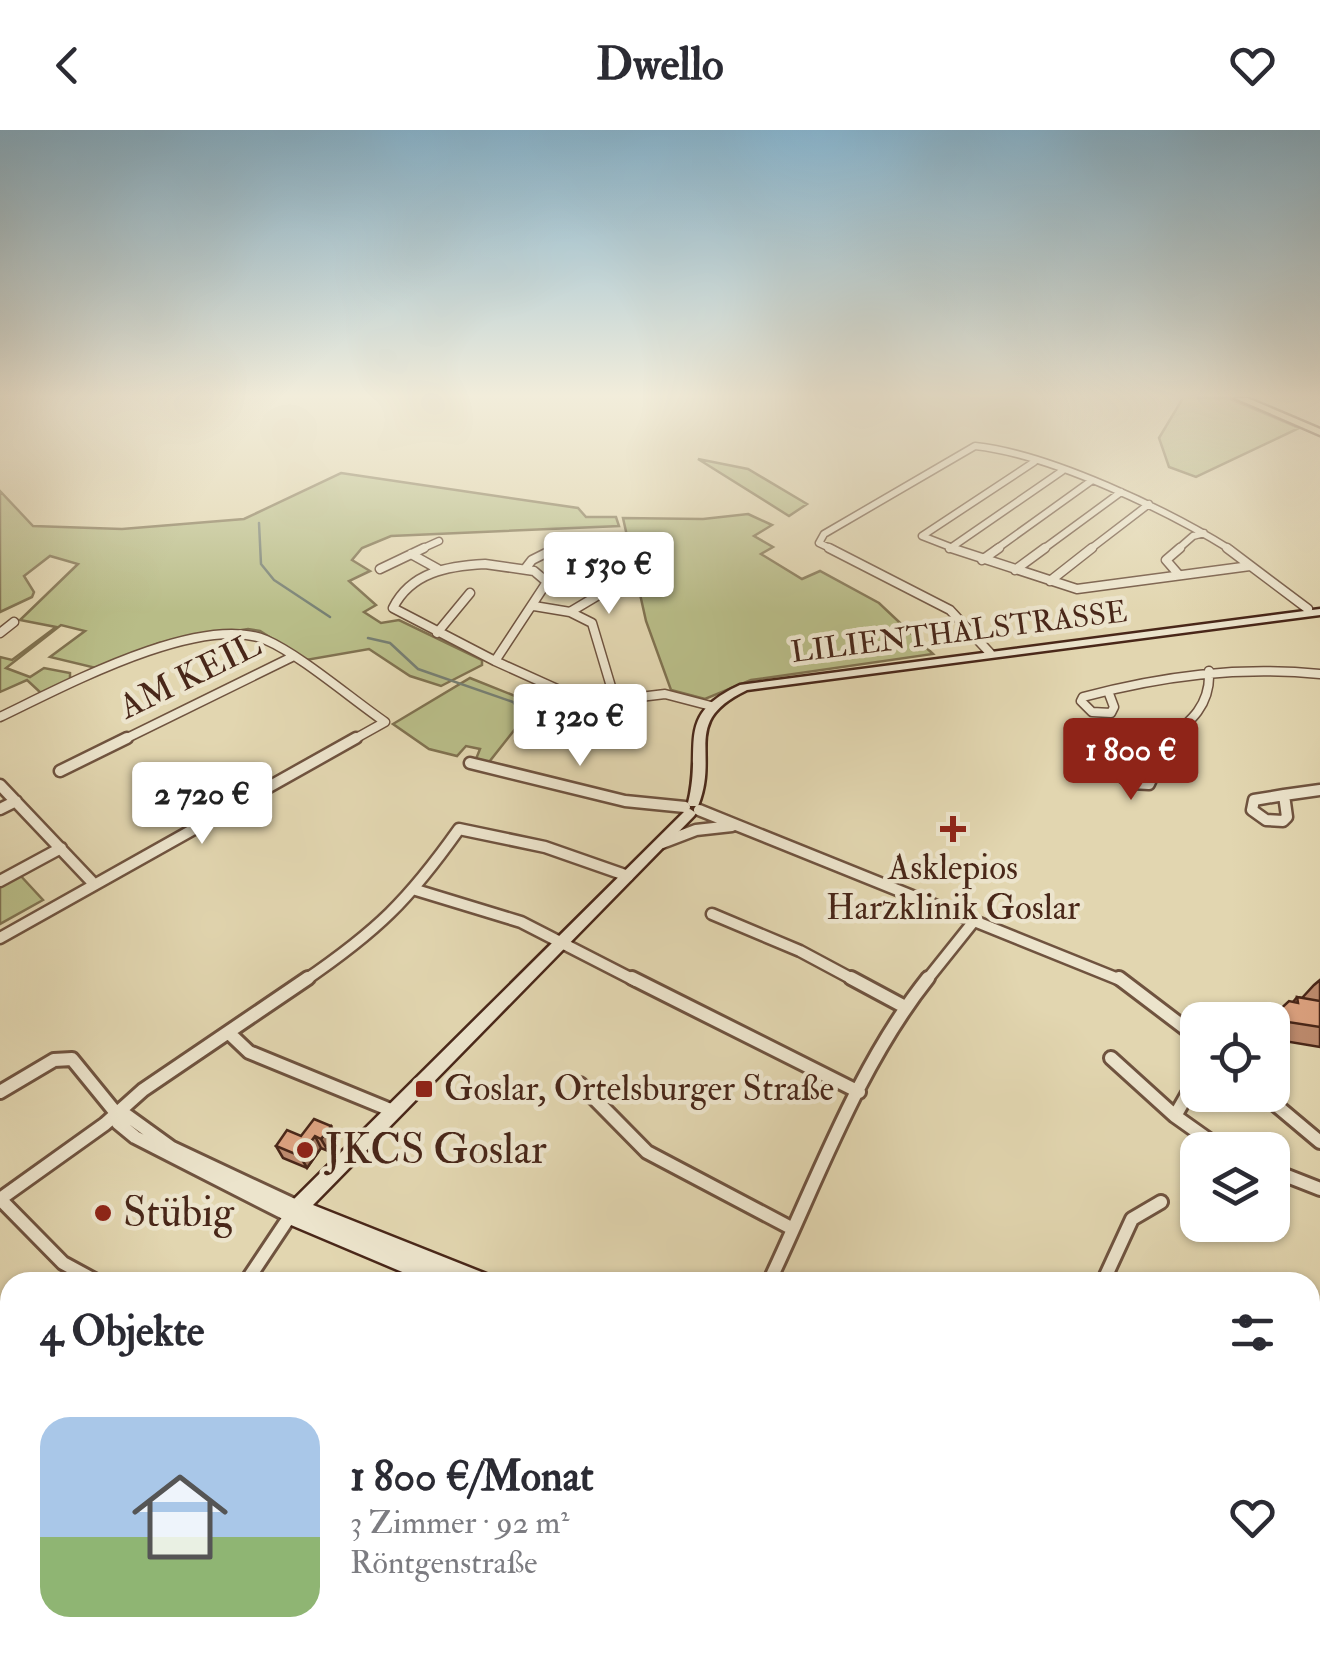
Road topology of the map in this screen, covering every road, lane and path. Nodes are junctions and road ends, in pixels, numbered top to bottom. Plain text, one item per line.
1 (933, 470) edge
2 (1023, 470) edge
3 (1057, 470) edge
4 (1062, 471) junction
5 (1091, 481) junction
6 (1121, 492) junction
7 (1149, 504) junction
8 (1204, 533) junction
9 (439, 541) dead end
10 (949, 549) junction
11 (411, 554) junction
12 (982, 560) junction
13 (1251, 566) junction
14 (380, 569) dead end
15 (438, 569) junction
16 (526, 569) junction
17 (1015, 570) junction
18 (1179, 576) junction
19 (1050, 581) junction
20 (470, 593) dead end
21 (534, 606) junction
22 (570, 612) junction
23 (1316, 615) edge
24 (14, 622) dead end
25 (0, 633) edge
26 (438, 633) junction
27 (990, 653) junction
28 (292, 657) junction
29 (495, 661) junction
30 (1209, 671) junction
31 (1320, 674) edge
32 (1108, 690) dead end
33 (615, 700) junction
34 (712, 706) junction
35 (0, 717) edge
36 (1141, 755) dead end
37 (470, 763) dead end
38 (60, 771) dead end
39 (0, 785) edge
40 (1320, 790) edge
41 (1284, 795) dead end
42 (16, 801) junction
43 (692, 808) junction
44 (0, 809) edge
45 (747, 827) junction
46 (661, 844) junction
47 (61, 848) junction
48 (628, 876) junction
49 (0, 881) edge
50 (94, 884) junction
51 (416, 890) junction
52 (712, 914) dead end
53 (974, 920) junction
54 (0, 938) edge
55 (560, 942) junction
56 (905, 1007) junction
57 (1180, 1024) edge
58 (229, 1033) junction
59 (1111, 1058) dead end
60 (580, 1084) dead end
61 (0, 1092) edge
62 (859, 1092) junction
63 (1180, 1107) edge
64 (392, 1111) junction
65 (1284, 1112) edge
66 (116, 1113) junction
67 (1175, 1116) junction
68 (1198, 1132) edge
69 (1320, 1142) edge
70 (1290, 1177) edge
71 (1320, 1188) edge
72 (0, 1199) edge
73 (1161, 1202) dead end
74 (294, 1212) junction
75 (793, 1229) junction
76 (80, 1272) edge
77 (253, 1272) edge
78 (425, 1272) edge
79 (455, 1272) edge
80 (774, 1272) edge
81 (1108, 1272) edge

1 - 27 street
2 - 10 street
3 - 4 street
4 - 5 street
4 - 10 street
5 - 6 street
5 - 12 street
6 - 7 street
6 - 17 street
7 - 8 street
7 - 19 street
8 - 13 street
8 - 18 street
9 - 11 street
10 - 12 street
11 - 14 street
11 - 15 street
12 - 17 street
13 - 18 street
13 - 23 street
15 - 16 street
15 - 26 street
16 - 21 street
16 - 22 street
17 - 19 street
18 - 19 street
20 - 26 street
21 - 22 street
21 - 29 street
22 - 33 street
23 - 27 street, LILIENTHALSTRASSE
24 - 25 street
26 - 29 street
27 - 34 street, LILIENTHALSTRASSE
28 - 35 street
28 - 38 street, AM KEIL
28 - 50 street
29 - 33 street
30 - 31 street
30 - 32 street
30 - 36 street
33 - 34 street
34 - 43 street
37 - 43 street
39 - 42 street
40 - 41 street
42 - 44 street
42 - 47 street
43 - 45 street
43 - 46 street
45 - 46 street
45 - 53 street
46 - 48 street
47 - 49 street
47 - 50 street
48 - 51 street
48 - 55 street
50 - 54 street
51 - 55 street
51 - 58 street
52 - 56 street
53 - 56 street
53 - 57 street
55 - 62 street
55 - 64 street
56 - 62 street
58 - 64 street
58 - 66 street
59 - 67 street
60 - 75 street
61 - 66 street
62 - 75 street
63 - 67 street
64 - 74 street
65 - 69 street
66 - 72 street
66 - 74 street
67 - 68 street
70 - 71 street
72 - 76 street
73 - 81 street
74 - 77 street
74 - 78 street
74 - 79 street
75 - 80 street

